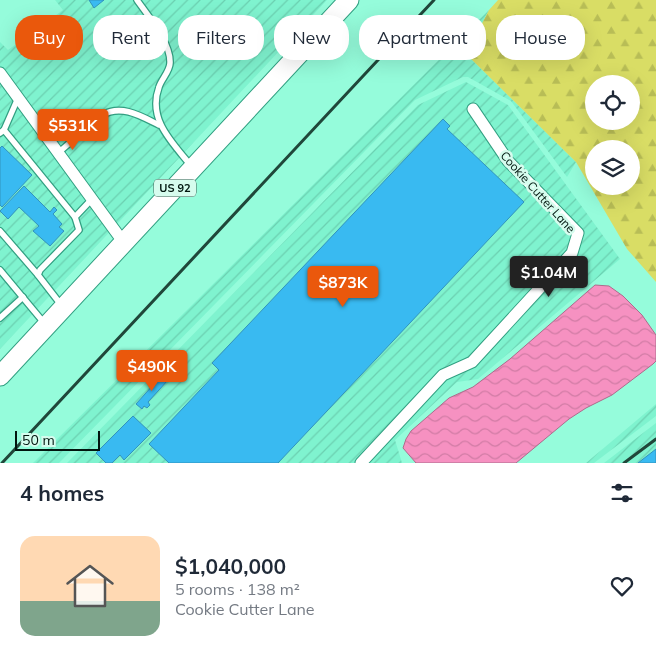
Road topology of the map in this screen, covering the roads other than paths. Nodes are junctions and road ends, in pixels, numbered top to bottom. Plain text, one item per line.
1 (137, 0) edge
2 (349, 0) edge
3 (0, 73) edge
4 (18, 98) junction
5 (472, 109) dead end
6 (159, 125) junction
7 (2, 131) edge
8 (58, 153) junction
9 (193, 169) junction
10 (92, 199) junction
11 (75, 217) junction
12 (0, 231) edge
13 (124, 243) junction
14 (0, 270) edge
15 (38, 276) junction
16 (23, 297) junction
17 (64, 308) junction
18 (0, 318) edge
19 (47, 326) junction
20 (0, 376) edge
21 (362, 463) edge

1 - 6 lane
2 - 9 main road, US 92
3 - 4 street
4 - 7 lane
4 - 8 street
5 - 21 street, Cookie Cutter Lane
6 - 8 lane
6 - 9 lane
7 - 11 lane
8 - 10 street
9 - 13 main road, US 92
10 - 11 lane
10 - 13 street
11 - 15 lane
12 - 15 lane
13 - 17 main road, US 92
14 - 16 lane
15 - 17 lane
16 - 18 lane
16 - 19 lane
17 - 19 main road, US 92
19 - 20 main road, US 92

